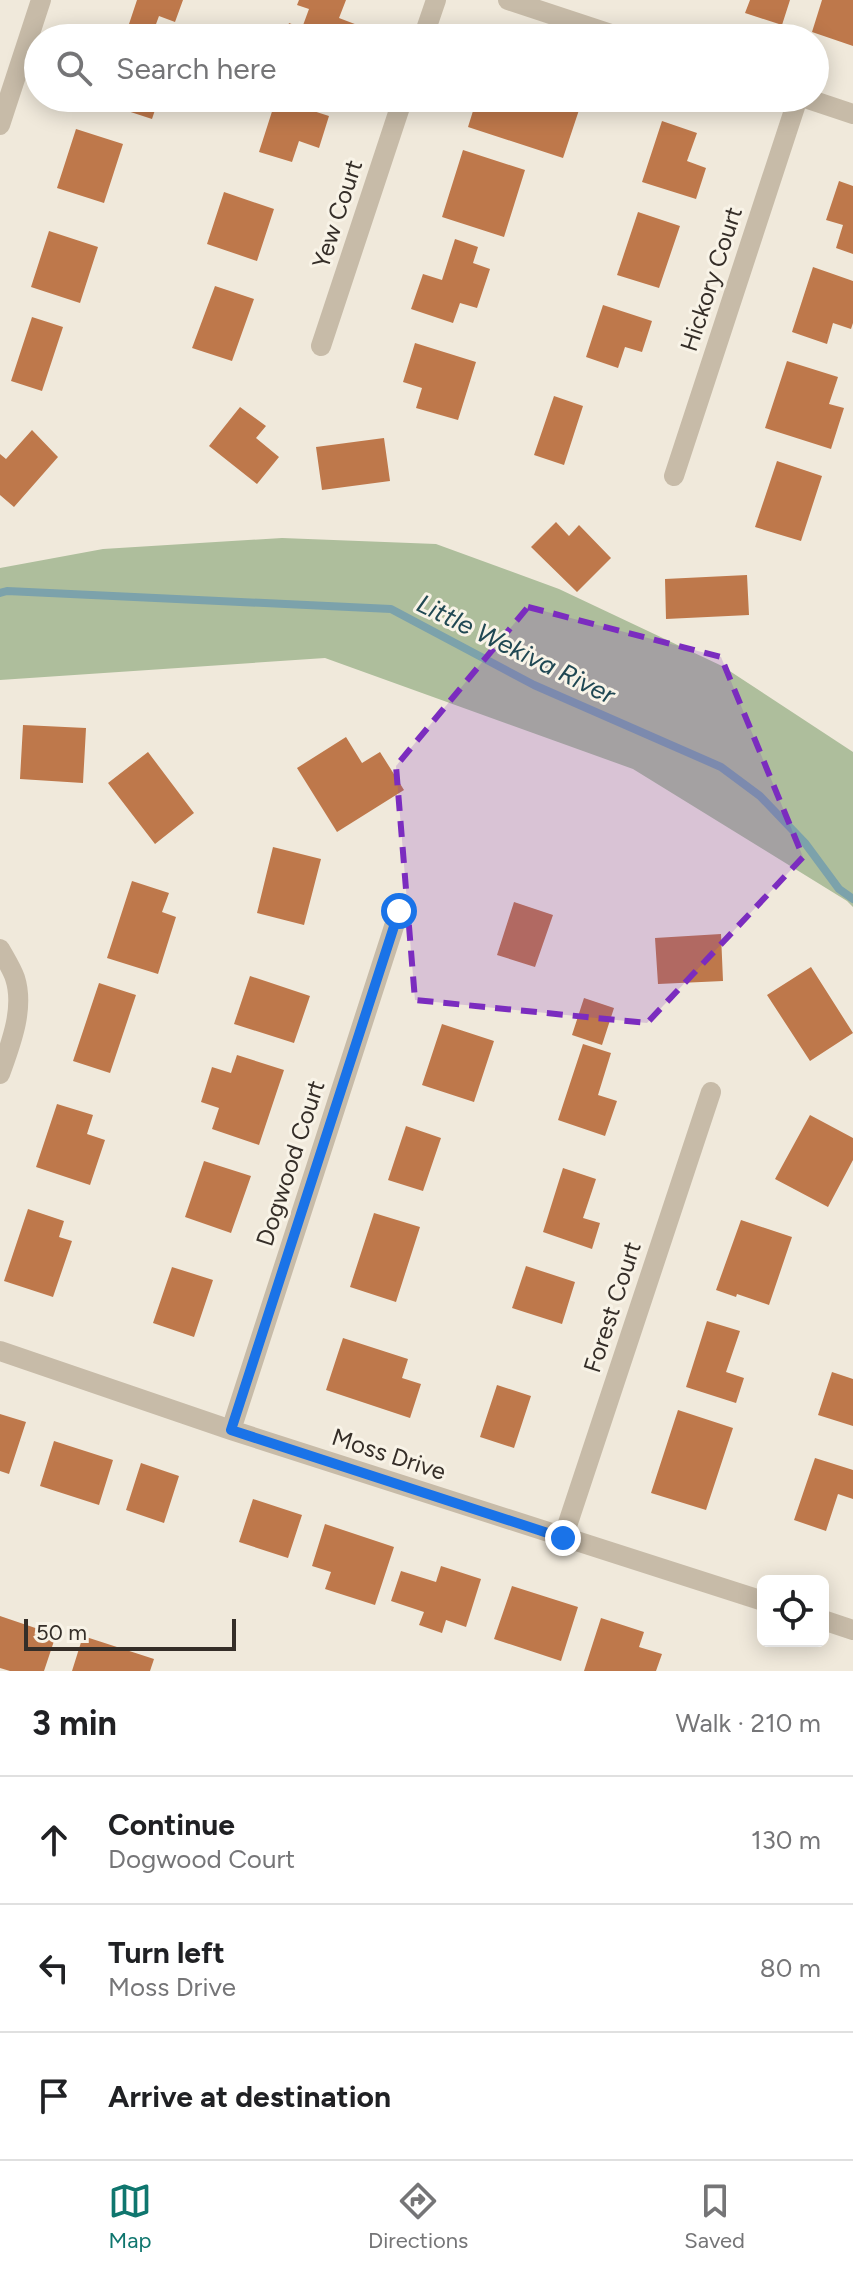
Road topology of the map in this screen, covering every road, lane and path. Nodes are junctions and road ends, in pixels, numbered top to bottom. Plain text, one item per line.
1 (41, 0) edge
2 (436, 0) edge
3 (508, 0) edge
4 (33, 24) edge
5 (428, 24) edge
6 (581, 24) edge
7 (24, 52) edge
8 (829, 106) edge
9 (398, 112) edge
10 (793, 112) edge
11 (853, 114) edge
12 (0, 125) edge
13 (321, 346) dead end
14 (674, 476) dead end
15 (399, 911) dead end
16 (0, 949) edge
17 (0, 1074) edge
18 (711, 1092) dead end
19 (0, 1351) edge
20 (231, 1430) junction
21 (563, 1538) junction
22 (757, 1599) edge
23 (829, 1622) edge
24 (853, 1630) edge

1 - 4 street
2 - 5 street
3 - 6 street
7 - 12 street
8 - 11 street
9 - 13 street, Yew Court
10 - 14 street, Hickory Court
15 - 20 street, Dogwood Court
16 - 17 street
18 - 21 street, Forest Court
19 - 20 street, Moss Drive
20 - 21 street, Moss Drive
21 - 22 street, Moss Drive
23 - 24 street

